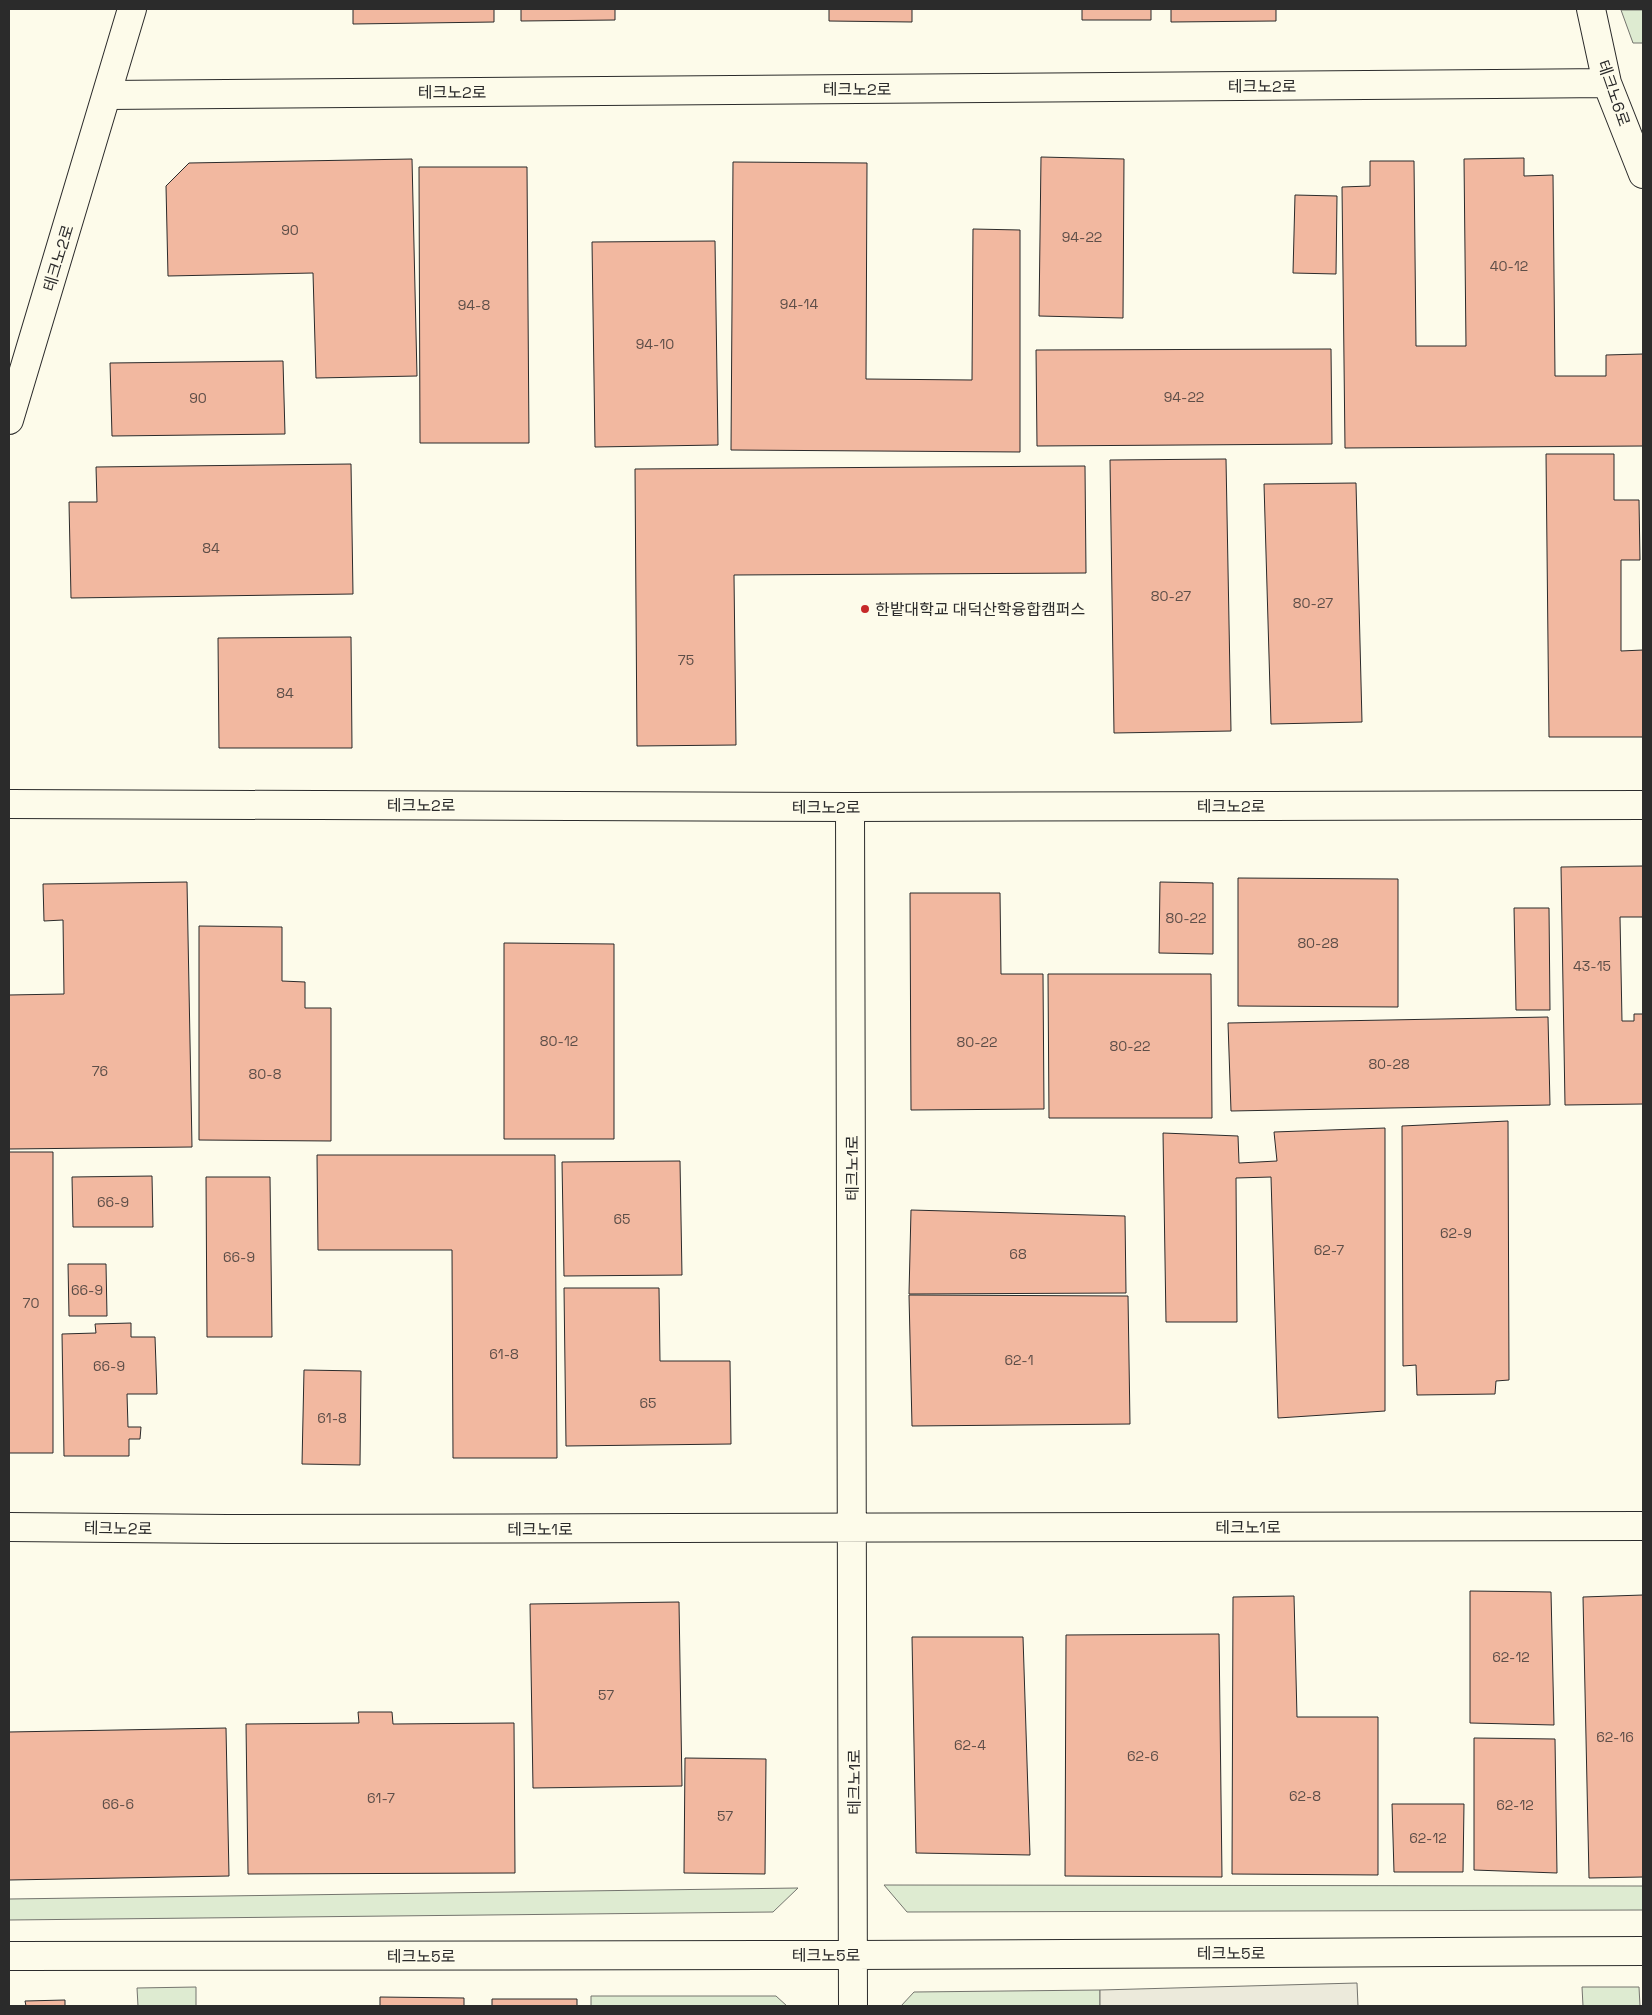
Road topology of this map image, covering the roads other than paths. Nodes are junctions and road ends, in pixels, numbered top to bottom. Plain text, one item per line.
1 (132, 9) edge
2 (1591, 9) edge
3 (1607, 83) junction
4 (107, 95) junction
5 (1643, 174) edge
6 (9, 420) edge
7 (9, 804) edge
8 (1643, 805) edge
9 (850, 807) junction
10 (1643, 1526) edge
11 (9, 1527) edge
12 (853, 1528) junction
13 (227, 1530) joint
14 (1643, 1951) edge
15 (9, 1956) edge
16 (854, 1956) junction
17 (853, 2006) edge

1 - 4 street, 테크노2로
2 - 3 street, 테크노6로
3 - 4 street, 테크노2로
3 - 5 street, 테크노6로
4 - 6 street, 테크노2로
7 - 9 street, 테크노2로
8 - 9 street, 테크노2로
9 - 12 street, 테크노1로
10 - 12 street, 테크노1로
11 - 13 street, 테크노2로
12 - 13 street, 테크노1로
12 - 16 street, 테크노1로
14 - 16 street, 테크노5로
15 - 16 street, 테크노5로
16 - 17 street, 테크노1로

